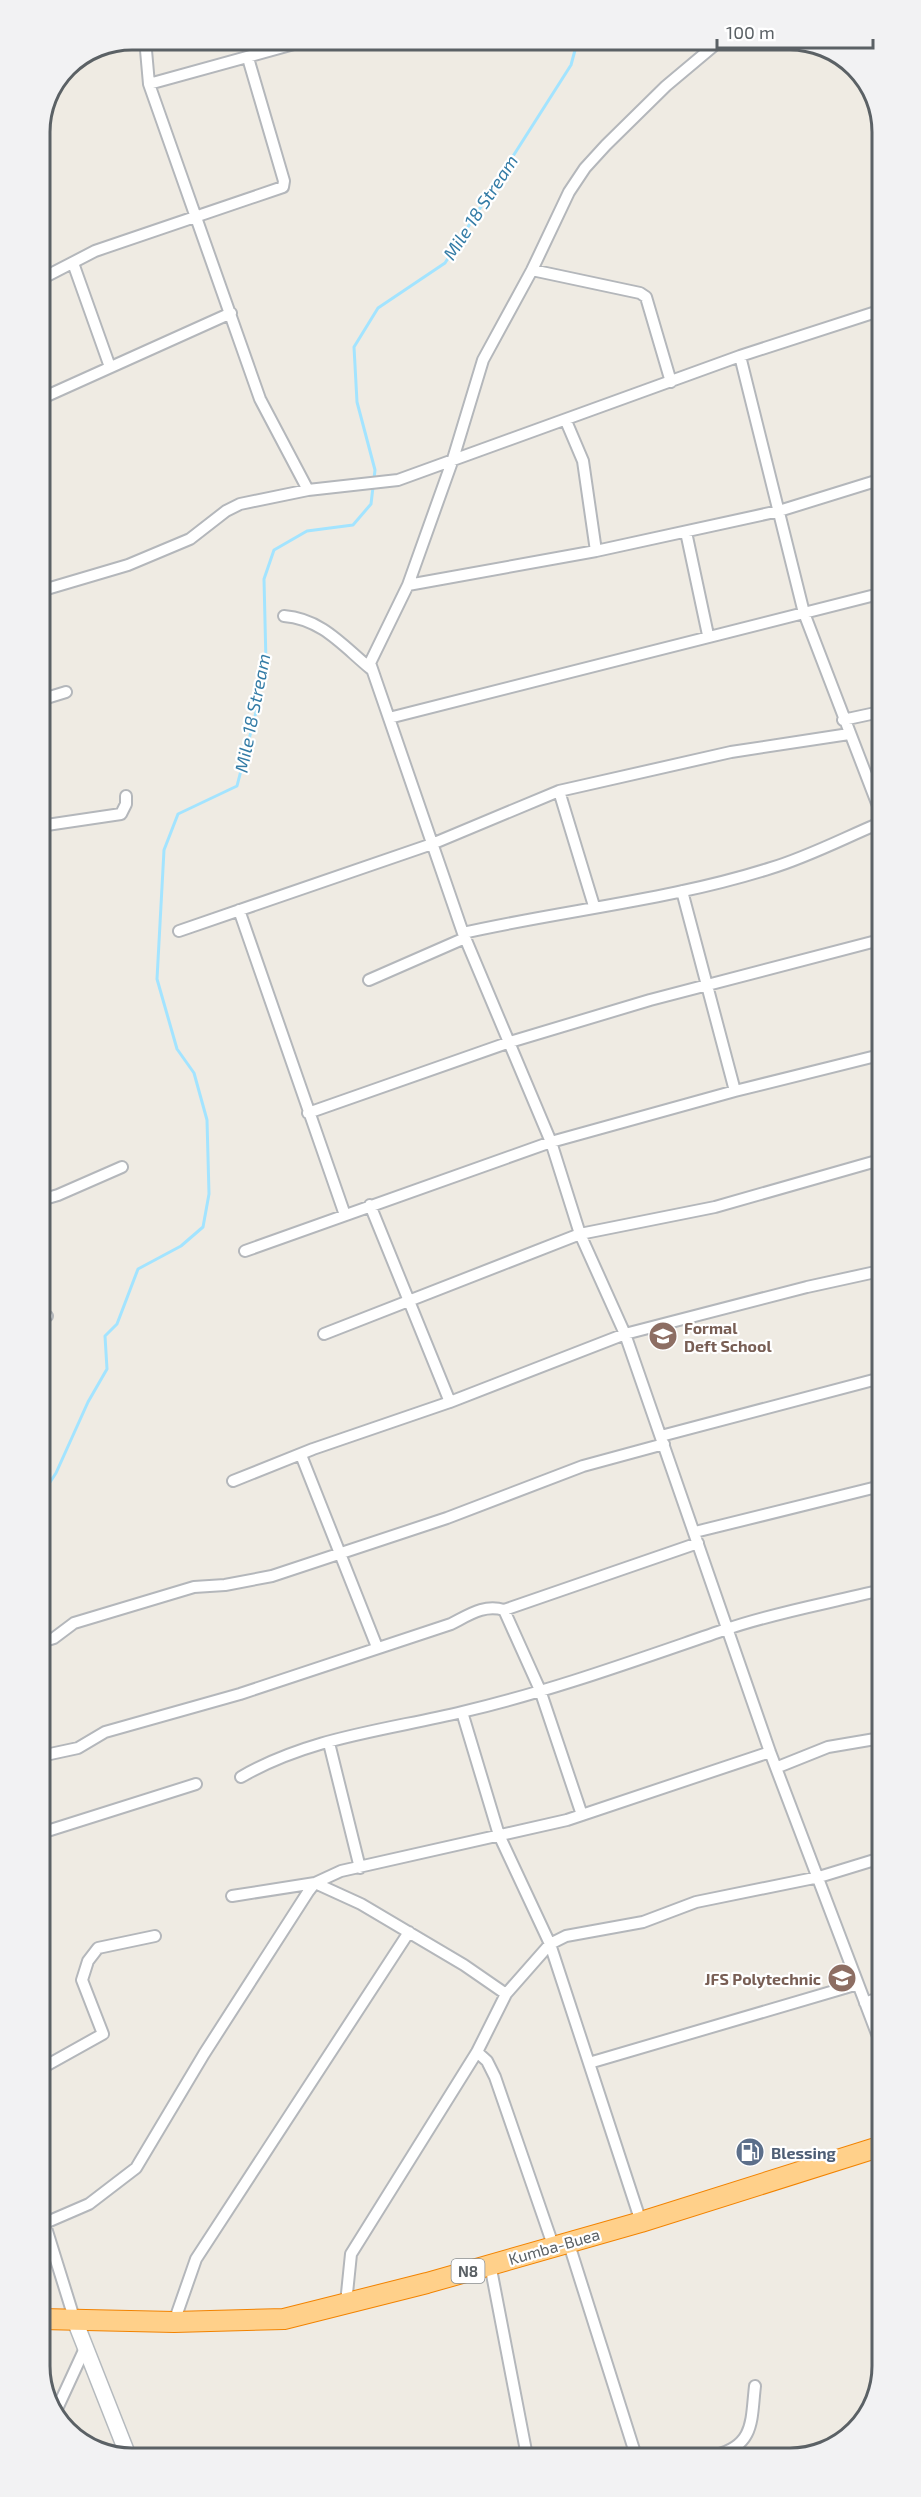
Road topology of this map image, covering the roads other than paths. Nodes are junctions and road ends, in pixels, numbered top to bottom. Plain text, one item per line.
1 (146, 50) edge
2 (275, 50) edge
3 (709, 50) edge
4 (248, 58) junction
5 (149, 84) junction
6 (196, 216) junction
7 (73, 263) junction
8 (532, 270) junction
9 (50, 274) edge
10 (231, 313) junction
11 (872, 313) edge
12 (740, 356) junction
13 (110, 368) junction
14 (671, 382) junction
15 (50, 395) edge
16 (566, 421) junction
17 (453, 459) junction
18 (872, 482) edge
19 (308, 490) junction
20 (779, 512) junction
21 (686, 532) junction
22 (596, 551) junction
23 (408, 585) junction
24 (50, 588) edge
25 (872, 596) edge
26 (804, 613) junction
27 (284, 616) dead end
28 (708, 635) junction
29 (371, 669) junction
30 (66, 692) dead end
31 (50, 696) edge
32 (872, 714) edge
33 (389, 718) junction
34 (843, 720) junction
35 (849, 734) junction
36 (559, 791) junction
37 (872, 791) edge
38 (126, 796) dead end
39 (50, 825) edge
40 (872, 825) edge
41 (432, 844) junction
42 (682, 891) junction
43 (594, 906) junction
44 (239, 910) junction
45 (179, 931) dead end
46 (464, 935) junction
47 (872, 942) edge
48 (369, 980) dead end
49 (706, 984) junction
50 (510, 1042) junction
51 (872, 1057) edge
52 (735, 1091) junction
53 (308, 1113) junction
54 (551, 1142) junction
55 (872, 1162) edge
56 (122, 1167) dead end
57 (50, 1197) edge
58 (370, 1205) junction
59 (345, 1215) junction
60 (580, 1234) junction
61 (245, 1251) dead end
62 (872, 1273) edge
63 (407, 1300) junction
64 (324, 1334) dead end
65 (625, 1334) junction
66 (872, 1380) edge
67 (450, 1402) junction
68 (662, 1440) junction
69 (301, 1455) junction
70 (233, 1481) dead end
71 (872, 1489) edge
72 (697, 1538) junction
73 (339, 1552) junction
74 (872, 1592) edge
75 (504, 1610) junction
76 (729, 1628) junction
77 (50, 1639) edge
78 (377, 1647) junction
79 (540, 1690) junction
80 (462, 1712) junction
81 (872, 1739) edge
82 (329, 1743) junction
83 (770, 1752) junction
84 (50, 1754) edge
85 (778, 1767) junction
86 (241, 1777) dead end
87 (196, 1784) dead end
88 (582, 1815) junction
89 (50, 1830) edge
90 (499, 1835) junction
91 (872, 1861) edge
92 (360, 1868) junction
93 (819, 1878) junction
94 (315, 1883) junction
95 (232, 1896) dead end
96 (409, 1932) junction
97 (154, 1936) dead end
98 (550, 1944) junction
99 (858, 1984) junction
100 (506, 1994) junction
101 (872, 2000) edge
102 (865, 2003) junction
103 (872, 2021) edge
104 (477, 2052) junction
105 (589, 2063) junction
106 (50, 2064) edge
107 (872, 2149) edge
108 (50, 2217) edge
109 (641, 2222) junction
110 (50, 2239) edge
111 (561, 2243) junction
112 (490, 2264) junction
113 (346, 2303) junction
114 (50, 2319) edge
115 (75, 2321) junction
116 (174, 2322) junction
117 (86, 2346) junction
118 (755, 2386) dead end
119 (60, 2403) edge
120 (125, 2447) edge
121 (525, 2448) edge
122 (633, 2448) edge
123 (734, 2448) edge

1 - 5 street
2 - 4 street
3 - 8 street
4 - 5 street
4 - 6 street
5 - 6 street
6 - 7 street
6 - 10 street
7 - 9 street
7 - 13 street
8 - 14 street
8 - 17 street
10 - 13 street
10 - 19 street
11 - 12 street
12 - 14 street
12 - 20 street
13 - 15 street
14 - 16 street
16 - 17 street
16 - 22 street
17 - 19 street
17 - 23 street
18 - 20 street
19 - 24 street
20 - 21 street
20 - 26 street
21 - 22 street
21 - 28 street
22 - 23 street
23 - 29 street
25 - 26 street
26 - 28 street
26 - 34 street
27 - 29 street
28 - 33 street
29 - 33 street
30 - 31 street
32 - 34 street
33 - 41 street
34 - 35 street
35 - 36 street
35 - 37 street
36 - 41 street
36 - 43 street
38 - 39 street
40 - 42 street
41 - 44 street
41 - 46 street
42 - 43 street
42 - 49 street
43 - 46 street
44 - 45 street
44 - 53 street
46 - 48 street
46 - 50 street
47 - 49 street
49 - 50 street
49 - 52 street
50 - 53 street
50 - 54 street
51 - 52 street
52 - 54 street
53 - 59 street
54 - 58 street
54 - 60 street
55 - 60 street
56 - 57 street
58 - 59 street
58 - 63 street
59 - 61 street
60 - 63 street
60 - 65 street
62 - 65 street
63 - 64 street
63 - 67 street
65 - 67 street
65 - 68 street
66 - 68 street
67 - 69 street
68 - 72 street
68 - 73 street
69 - 70 street
69 - 73 street
71 - 72 street
72 - 75 street
72 - 76 street
73 - 77 street
73 - 78 street
74 - 76 street
75 - 78 street
75 - 79 street
76 - 79 street
76 - 83 street
78 - 84 street
79 - 80 street
79 - 88 street
80 - 82 street
80 - 90 street
81 - 85 street
82 - 86 street
82 - 92 street
83 - 85 street
83 - 88 street
85 - 93 street
87 - 89 street
88 - 90 street
90 - 92 street
90 - 98 street
91 - 93 street
92 - 94 street
93 - 98 street
93 - 99 street
94 - 95 street
94 - 96 street
94 - 108 street
96 - 100 street
96 - 116 street
97 - 106 street
98 - 100 street
98 - 105 street
99 - 102 street
99 - 105 street
100 - 104 street
101 - 102 street
102 - 103 street
104 - 111 street
104 - 113 street
105 - 109 street
107 - 109 highway, Kumba-Buea / N8
109 - 111 highway, Kumba-Buea / N8
110 - 115 street
111 - 112 highway, Kumba-Buea / N8
111 - 122 street
112 - 113 highway, Kumba-Buea / N8
112 - 121 street
113 - 116 highway, Kumba-Buea / N8
114 - 115 highway, Kumba-Buea / N8
115 - 116 highway, Kumba-Buea / N8
115 - 117 street
117 - 119 street
117 - 120 street
118 - 123 street

